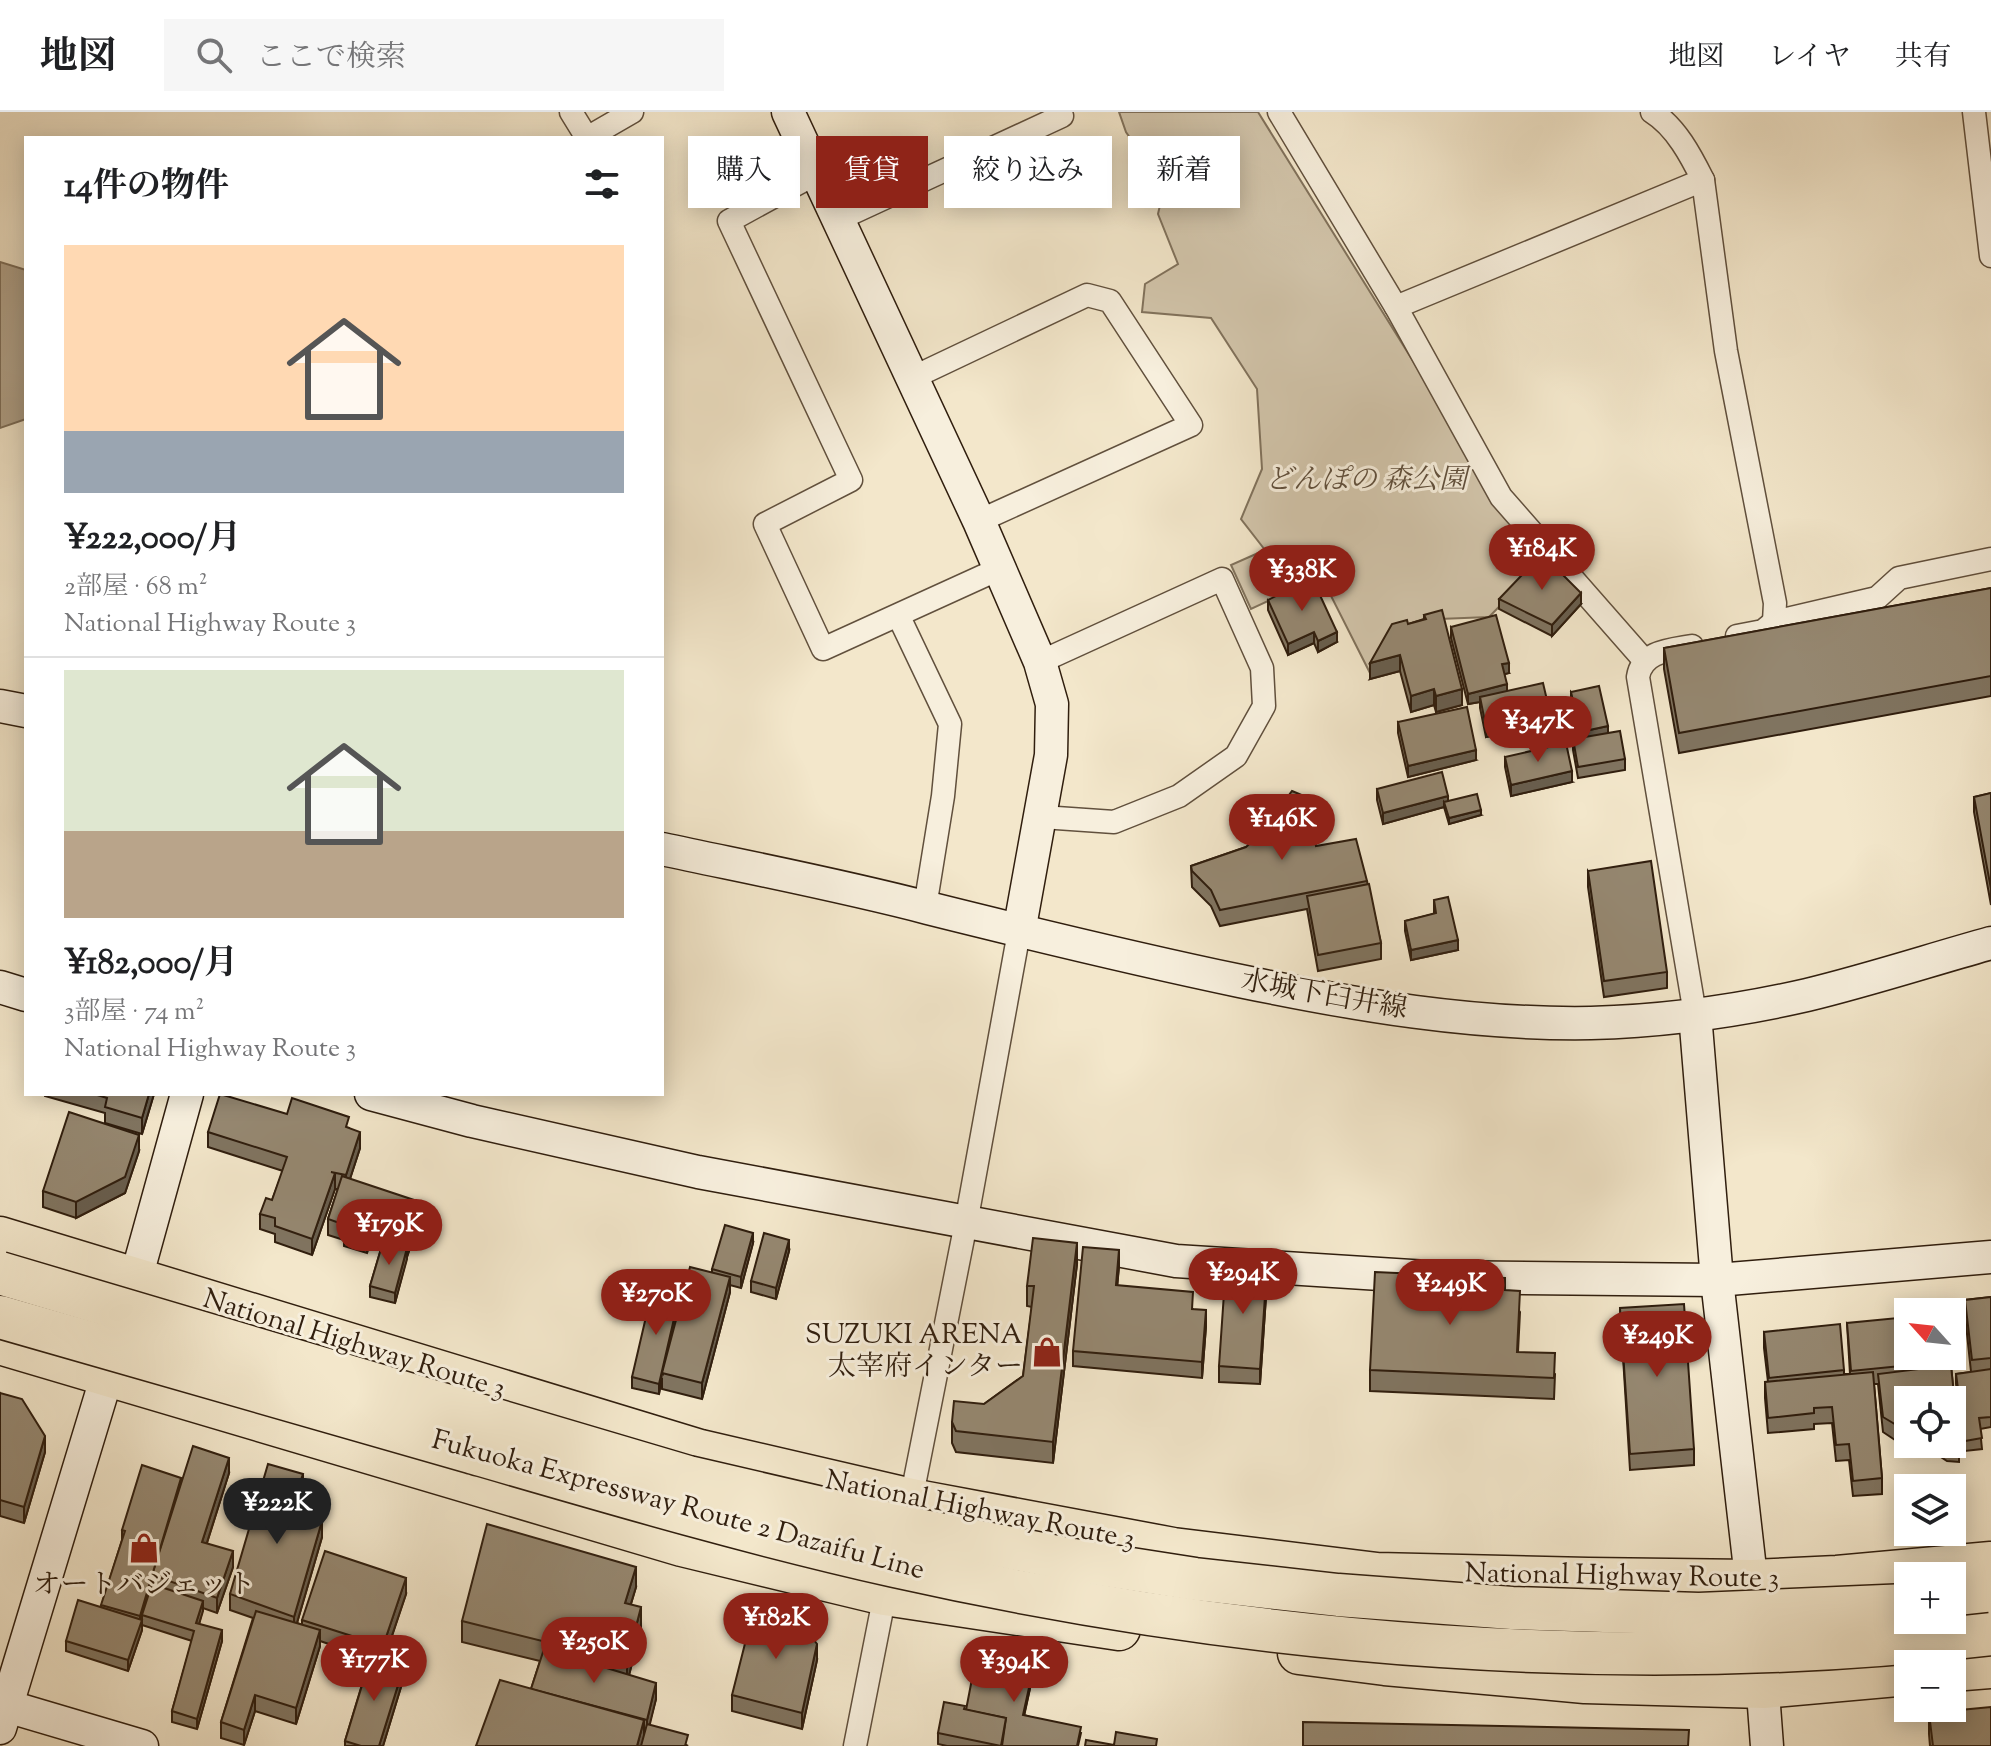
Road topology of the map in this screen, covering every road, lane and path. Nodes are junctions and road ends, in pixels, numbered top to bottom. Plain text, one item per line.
1 (571, 112) edge
2 (632, 112) edge
3 (788, 112) edge
4 (1059, 112) edge
5 (1279, 112) edge
6 (1652, 112) edge
7 (1974, 112) edge
8 (586, 136) edge
9 (590, 136) edge
10 (1986, 171) edge
11 (815, 174) junction
12 (1703, 180) junction
13 (837, 220) junction
14 (1991, 256) edge
15 (1396, 307) junction
16 (912, 378) junction
17 (979, 521) junction
18 (1991, 559) edge
19 (1001, 568) junction
20 (899, 617) junction
21 (1774, 622) junction
22 (1644, 660) junction
23 (1040, 662) junction
24 (0, 706) edge
25 (24, 711) edge
26 (1042, 817) junction
27 (664, 849) edge
28 (925, 907) junction
29 (1019, 932) junction
30 (1991, 943) edge
31 (0, 987) edge
32 (24, 994) edge
33 (1695, 1014) junction
34 (186, 1096) edge
35 (378, 1096) edge
36 (966, 1223) junction
37 (0, 1238) edge
38 (1991, 1257) edge
39 (0, 1273) edge
40 (136, 1278) junction
41 (1717, 1280) junction
42 (0, 1317) edge
43 (0, 1343) edge
44 (108, 1374) junction
45 (911, 1500) junction
46 (1991, 1563) edge
47 (1752, 1581) junction
48 (885, 1594) junction
49 (1991, 1596) edge
50 (1966, 1599) edge
51 (1894, 1606) edge
52 (1991, 1634) edge
53 (1991, 1667) edge
54 (1966, 1669) edge
55 (1894, 1675) edge
56 (1763, 1687) junction
57 (2, 1713) edge
58 (142, 1746) edge
59 (855, 1746) edge
60 (1767, 1746) edge

1 - 8 street
2 - 9 street
3 - 11 street
4 - 13 street
5 - 15 street
6 - 12 street
7 - 10 street
10 - 14 street
11 - 13 street
11 - 20 street
12 - 15 street
12 - 21 street
13 - 16 street
15 - 22 street
16 - 17 street
16 - 17 street
17 - 19 street
18 - 21 street
19 - 20 street
19 - 23 street
20 - 28 street
21 - 22 street
22 - 33 street
23 - 26 street
23 - 26 street
24 - 25 street
26 - 29 street
27 - 28 street, 水城下臼井線
28 - 29 street, 水城下臼井線
29 - 33 street, 水城下臼井線
29 - 36 street
30 - 33 street, 水城下臼井線
31 - 32 street
33 - 41 street
34 - 40 street
35 - 36 street
36 - 41 street
36 - 45 street
37 - 40 highway, National Highway Route 3
38 - 41 street
39 - 51 highway, Fukuoka Expressway Route 2 Dazaifu Line, bridge
40 - 44 street
40 - 45 highway, National Highway Route 3
41 - 47 street
42 - 52 highway, Fukuoka Expressway Route 2 Dazaifu Line, bridge
43 - 44 highway
44 - 48 highway
44 - 57 street
45 - 47 highway, National Highway Route 3
46 - 47 highway, National Highway Route 3
47 - 56 street
48 - 56 highway
48 - 59 street
49 - 50 highway
53 - 54 highway
55 - 56 highway
56 - 60 street
57 - 58 street

